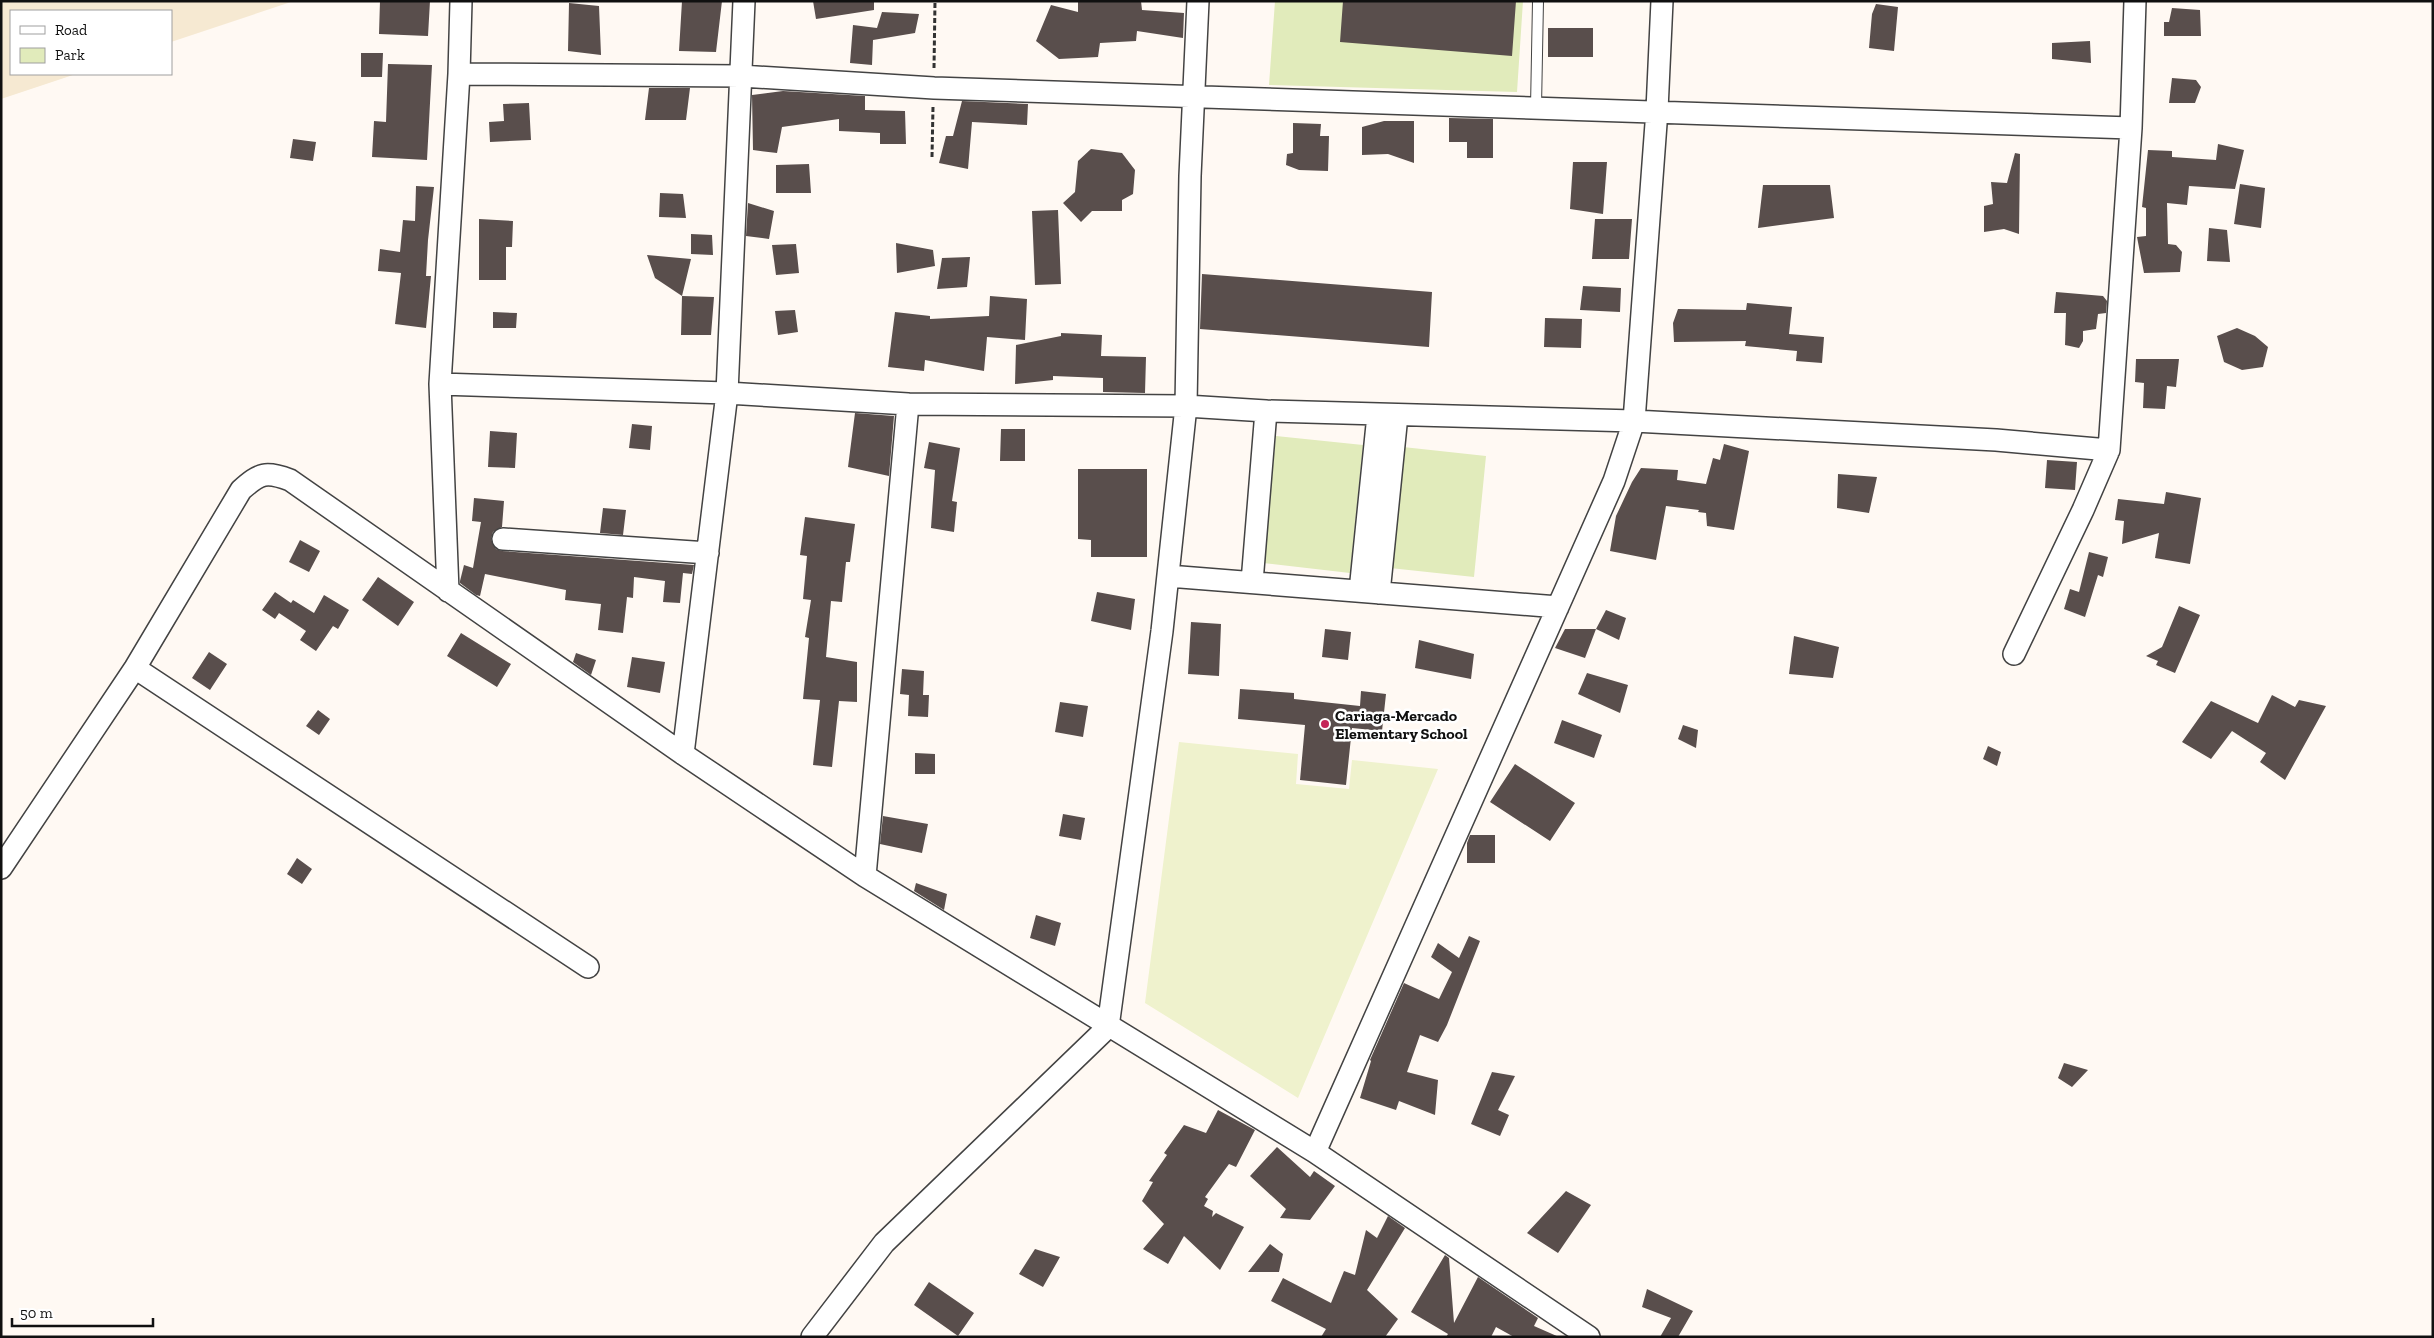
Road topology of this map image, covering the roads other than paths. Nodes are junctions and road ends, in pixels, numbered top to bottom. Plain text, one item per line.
1 (461, 1) edge
2 (744, 1) edge
3 (1198, 1) edge
4 (1538, 1) edge
5 (1662, 1) edge
6 (2135, 1) edge
7 (459, 74) junction
8 (741, 76) junction
9 (1193, 97) junction
10 (1536, 107) junction
11 (1657, 110) junction
12 (2131, 128) junction
13 (440, 384) junction
14 (727, 393) junction
15 (908, 404) junction
16 (1186, 406) junction
17 (1266, 412) junction
18 (1387, 415) junction
19 (1634, 421) junction
20 (2109, 450) junction
21 (504, 539) dead end
22 (708, 553) junction
23 (1168, 576) junction
24 (1252, 582) junction
25 (448, 591) junction
26 (1369, 592) junction
27 (1558, 607) junction
28 (2014, 654) dead end
29 (135, 668) junction
30 (683, 754) junction
31 (1, 868) edge
32 (865, 876) junction
33 (588, 967) dead end
34 (1108, 1027) junction
35 (1315, 1152) junction
36 (812, 1337) edge
37 (1589, 1337) edge

1 - 7 street
2 - 8 street
3 - 9 street
4 - 10 lane
5 - 11 street
6 - 12 street
7 - 8 street
7 - 13 street
8 - 9 street
8 - 14 street
9 - 10 street
9 - 16 street
10 - 11 street
11 - 12 street
11 - 19 street
12 - 20 street
13 - 14 street
13 - 25 street
14 - 15 street
14 - 22 street
15 - 16 street
15 - 32 street
16 - 17 street
16 - 23 street
17 - 18 street
17 - 24 street
18 - 19 street
18 - 26 street
19 - 20 street
19 - 27 street
20 - 28 street
21 - 22 street
22 - 30 street
23 - 24 street
23 - 34 street
24 - 26 street
25 - 29 street
25 - 30 street
26 - 27 street
27 - 35 street
29 - 31 street
29 - 33 street
30 - 32 street
32 - 34 street
34 - 35 street
34 - 36 street
35 - 37 street

